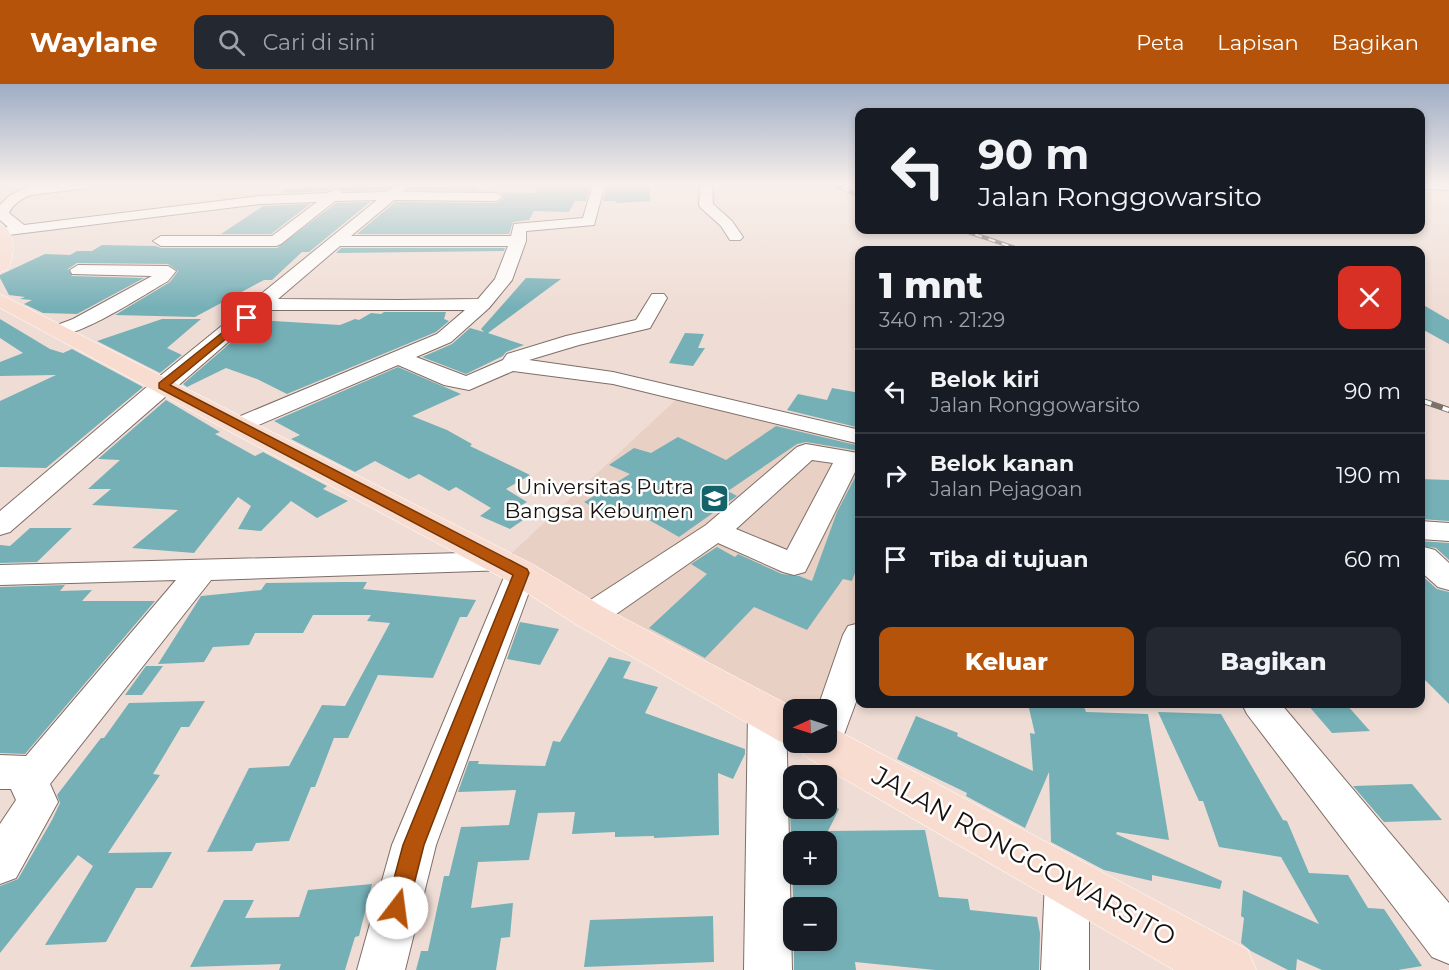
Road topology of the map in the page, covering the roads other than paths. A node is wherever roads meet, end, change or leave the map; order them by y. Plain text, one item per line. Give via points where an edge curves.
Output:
1 (15, 225) edge
2 (58, 225) edge
3 (115, 225) edge
4 (121, 225) edge
5 (225, 225) edge
6 (297, 225) edge
7 (356, 225) edge
8 (542, 225) edge
9 (728, 225) edge
10 (519, 227) junction
11 (21, 230) junction
12 (123, 232) dead end
13 (735, 237) dead end
14 (161, 241) dead end
15 (337, 241) junction
16 (203, 242) junction
17 (4, 245) edge
18 (78, 270) dead end
19 (658, 298) dead end
20 (0, 300) edge
21 (263, 304) junction
22 (483, 304) junction
23 (59, 331) junction
24 (400, 358) junction
25 (510, 364) junction
26 (163, 385) junction
27 (239, 425) junction
28 (855, 436) edge
29 (0, 526) edge
30 (716, 531) junction
31 (1449, 532) edge
32 (1425, 542) edge
33 (1425, 547) edge
34 (512, 568) junction
35 (202, 570) junction
36 (0, 575) edge
37 (1449, 580) edge
38 (590, 616) junction
39 (855, 645) edge
40 (827, 699) edge
41 (1263, 708) edge
42 (783, 721) edge
43 (837, 751) edge
44 (806, 753) edge
45 (18, 773) edge
46 (0, 863) edge
47 (1067, 880) junction
48 (1449, 940) edge
49 (381, 970) edge
50 (768, 970) edge
51 (1065, 970) edge
52 (1228, 970) edge

1 - 11 street
2 - 11 street
3 - 17 street
4 - 12 street via 128,226
5 - 16 street
6 - 16 street via 276,242
7 - 15 street
8 - 10 street
9 - 13 street
10 - 15 street
10 - 22 street via 503,280
11 - 17 street
14 - 16 street
15 - 21 street
18 - 23 street via 168,271 80,323
19 - 25 street via 642,324 573,340 514,358
20 - 23 main road, JALAN RONGGOWARSITO
21 - 22 street
21 - 26 street
22 - 24 street via 444,338
23 - 26 main road, JALAN RONGGOWARSITO
24 - 25 street via 469,383
24 - 27 street
25 - 28 street via 613,378
26 - 27 main road, JALAN RONGGOWARSITO
26 - 29 street
27 - 34 main road, JALAN RONGGOWARSITO
30 - 30 street via 794,565 849,458 806,452
30 - 38 street
31 - 32 street
33 - 37 street
34 - 35 street
34 - 38 main road, JALAN RONGGOWARSITO
34 - 49 street via 414,845
35 - 36 street
35 - 45 street
38 - 42 main road, JALAN RONGGOWARSITO
39 - 40 street
41 - 48 street
43 - 47 main road, JALAN RONGGOWARSITO
44 - 50 street
45 - 46 street via 30,783 37,802
47 - 51 street
47 - 52 main road, JALAN RONGGOWARSITO

